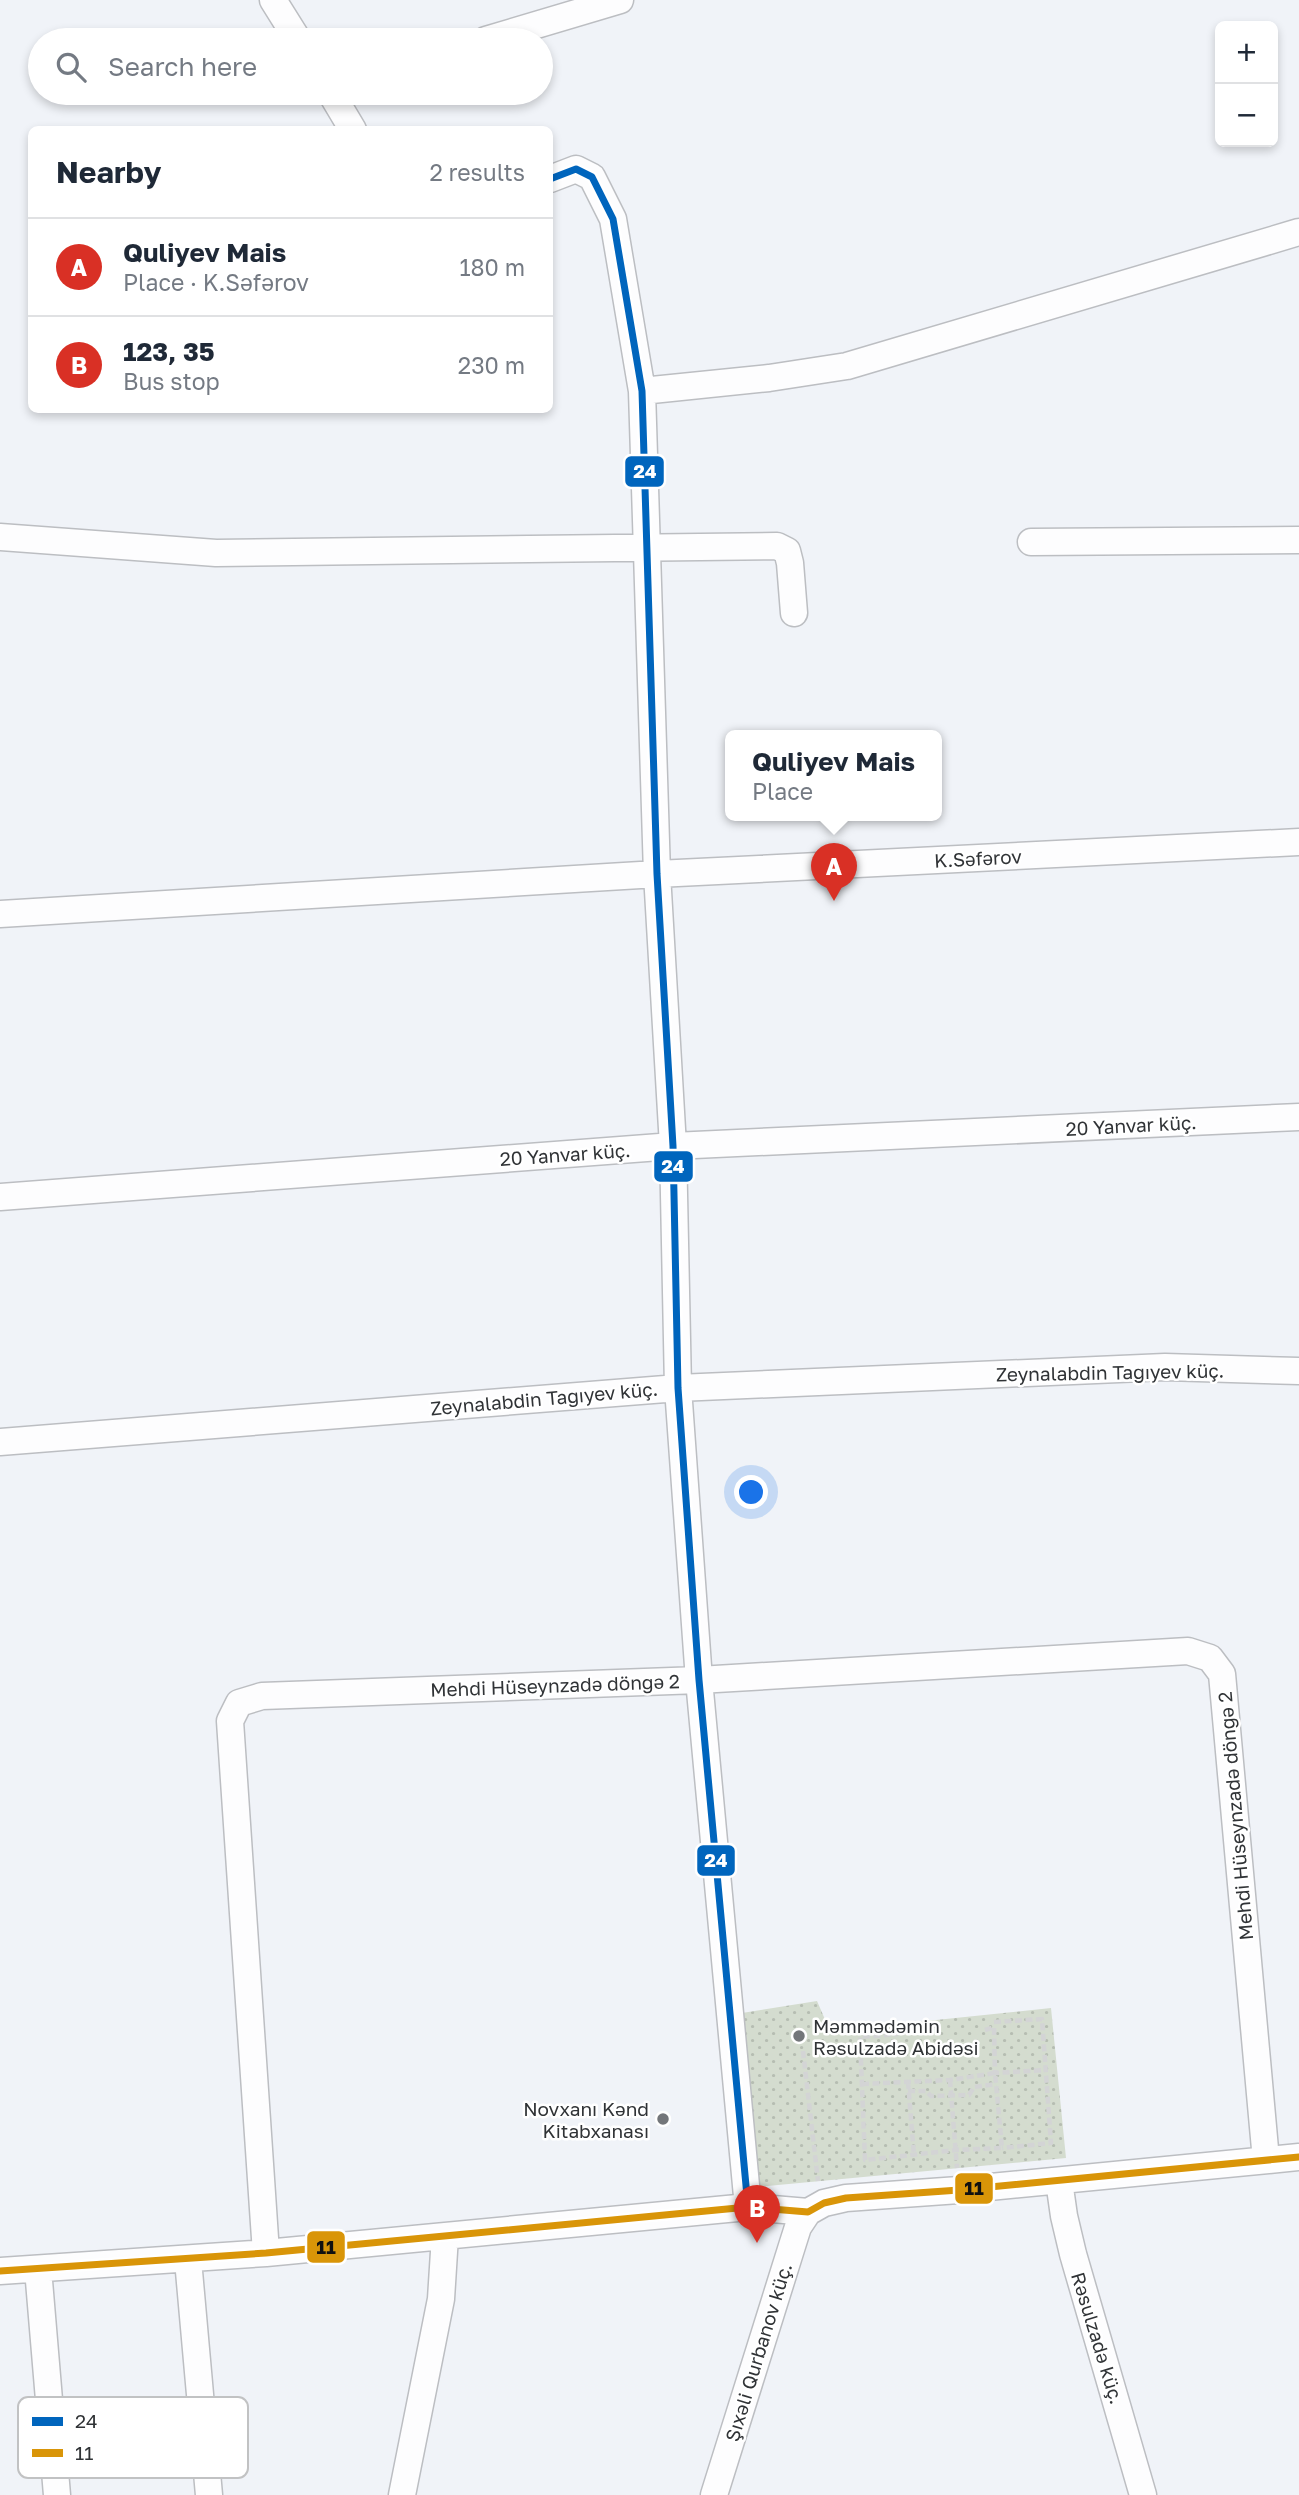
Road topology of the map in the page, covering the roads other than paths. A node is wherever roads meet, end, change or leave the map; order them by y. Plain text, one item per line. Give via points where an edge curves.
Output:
1 (273, 0) edge
2 (620, 0) edge
3 (290, 28) edge
4 (526, 28) edge
5 (338, 105) edge
6 (351, 126) edge
7 (553, 178) edge
8 (1299, 232) edge
9 (642, 391) junction
10 (0, 537) edge
11 (1299, 540) edge
12 (1031, 542) dead end
13 (645, 548) junction
14 (794, 613) dead end
15 (1299, 842) edge
16 (656, 874) junction
17 (0, 914) edge
18 (1299, 1117) edge
19 (673, 1146) junction
20 (0, 1197) edge
21 (1299, 1371) edge
22 (678, 1388) junction
23 (0, 1442) edge
24 (699, 1680) junction
25 (1299, 2157) edge
26 (1266, 2160) junction
27 (1059, 2180) junction
28 (748, 2207) junction
29 (808, 2212) junction
30 (445, 2236) junction
31 (265, 2253) junction
32 (188, 2260) junction
33 (38, 2269) junction
34 (0, 2271) edge
35 (49, 2397) edge
36 (200, 2397) edge
37 (402, 2495) edge
38 (714, 2495) edge
39 (1143, 2495) edge

1 - 3 street
2 - 4 street
5 - 6 street
7 - 9 street via 576,169 592,177 613,219
8 - 9 street via 847,366
9 - 13 street
10 - 13 street via 216,553
11 - 12 street
13 - 14 street via 777,546 787,551 790,562
13 - 16 street
15 - 16 street, K.Səfərov
16 - 17 street, K.Səfərov
16 - 19 street
18 - 19 street, 20 Yanvar küç.
19 - 20 street, 20 Yanvar küç.
19 - 22 street
21 - 22 street, Zeynalabdin Tağıyev küç. via 1166,1367
22 - 23 street, Zeynalabdin Tağıyev küç.
22 - 24 street
24 - 26 street, Mehdi Hüseynzadə döngə 2 via 1188,1651 1210,1658 1222,1674
24 - 28 street
24 - 31 street, Mehdi Hüseynzadə döngə 2 via 262,1696 239,1703 230,1721
25 - 26 street
26 - 27 street
27 - 29 street via 846,2198
27 - 39 street, Rəsulzadə küç. via 1073,2254
28 - 29 street
28 - 30 street
29 - 38 street, Şıxəli Qurbanov küç. via 798,2227
30 - 31 street
30 - 37 street via 441,2299
31 - 32 street
32 - 33 street
32 - 36 street
33 - 34 street
33 - 35 street

